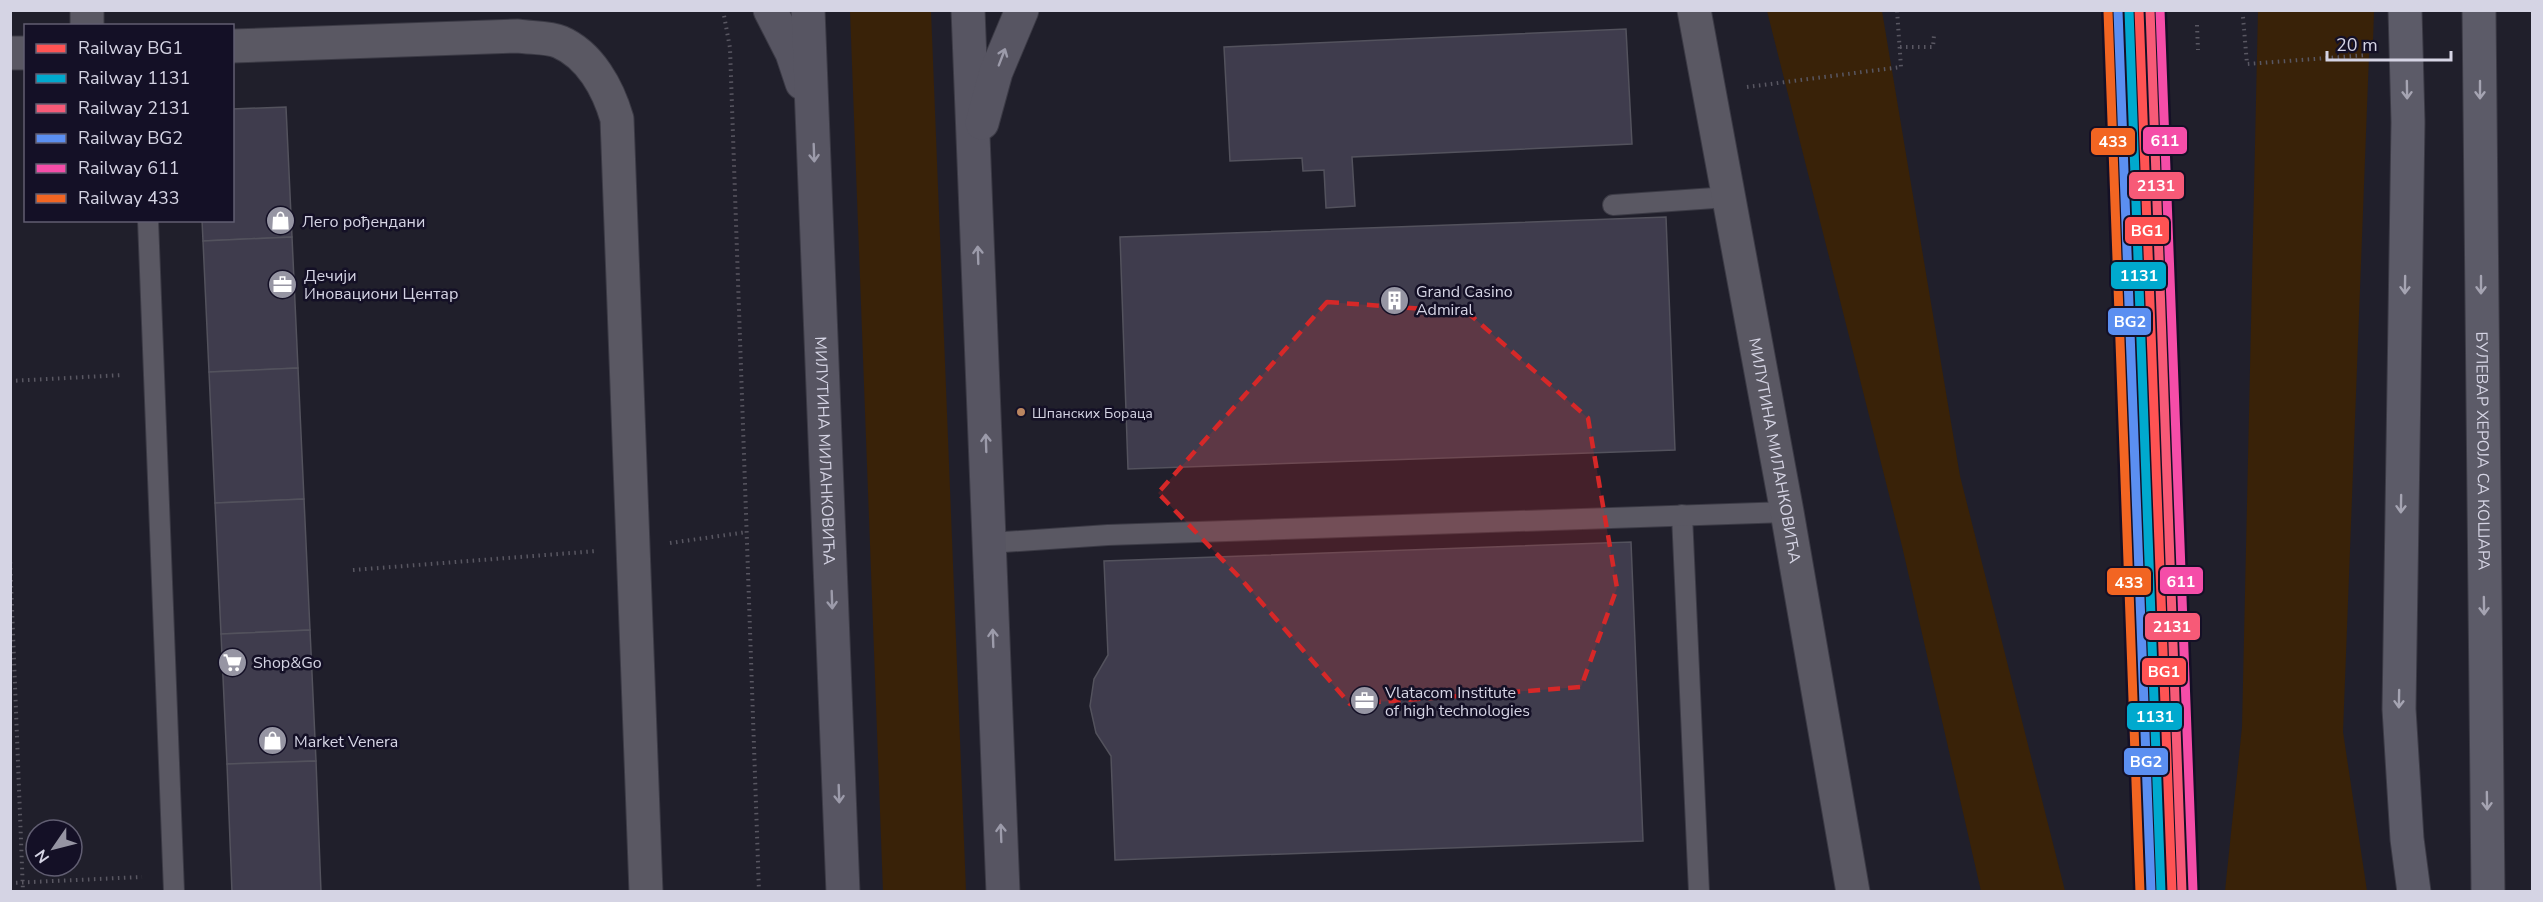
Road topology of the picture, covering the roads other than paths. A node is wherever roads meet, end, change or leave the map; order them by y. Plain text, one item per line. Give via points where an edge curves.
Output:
1 (770, 10) edge
2 (808, 10) edge
3 (968, 10) edge
4 (1022, 10) edge
5 (1694, 10) edge
6 (2405, 10) edge
7 (2479, 10) edge
8 (234, 46) edge
9 (812, 114) junction
10 (974, 154) junction
11 (1729, 197) junction
12 (1613, 205) dead end
13 (148, 222) edge
14 (1787, 512) junction
15 (1682, 515) junction
16 (989, 543) junction
17 (174, 883) edge
18 (646, 891) edge
19 (843, 891) edge
20 (1004, 891) edge
21 (1699, 891) edge
22 (1853, 891) edge
23 (2414, 891) edge
24 (2488, 891) edge

1 - 9 street via 792,53
2 - 9 street, МИЛУТИНА МИЛАНКОВИЋА
3 - 10 street
10 -> 4 street via 996,72
5 - 11 street, МИЛУТИНА МИЛАНКОВИЋА
6 -> 23 main road via 2408,122 2399,709
7 -> 24 main road, БУЛЕВАР ХЕРОЈА СА КОШАРА
8 - 18 street via 518,36 559,41 589,62 611,99 617,118
9 -> 19 street, МИЛУТИНА МИЛАНКОВИЋА
16 -> 10 street
11 - 12 lane
11 - 14 street, МИЛУТИНА МИЛАНКОВИЋА
13 - 17 lane
14 - 15 lane
14 - 22 street, МИЛУТИНА МИЛАНКОВИЋА
15 - 16 lane via 1108,535
15 - 21 lane
20 -> 16 street

